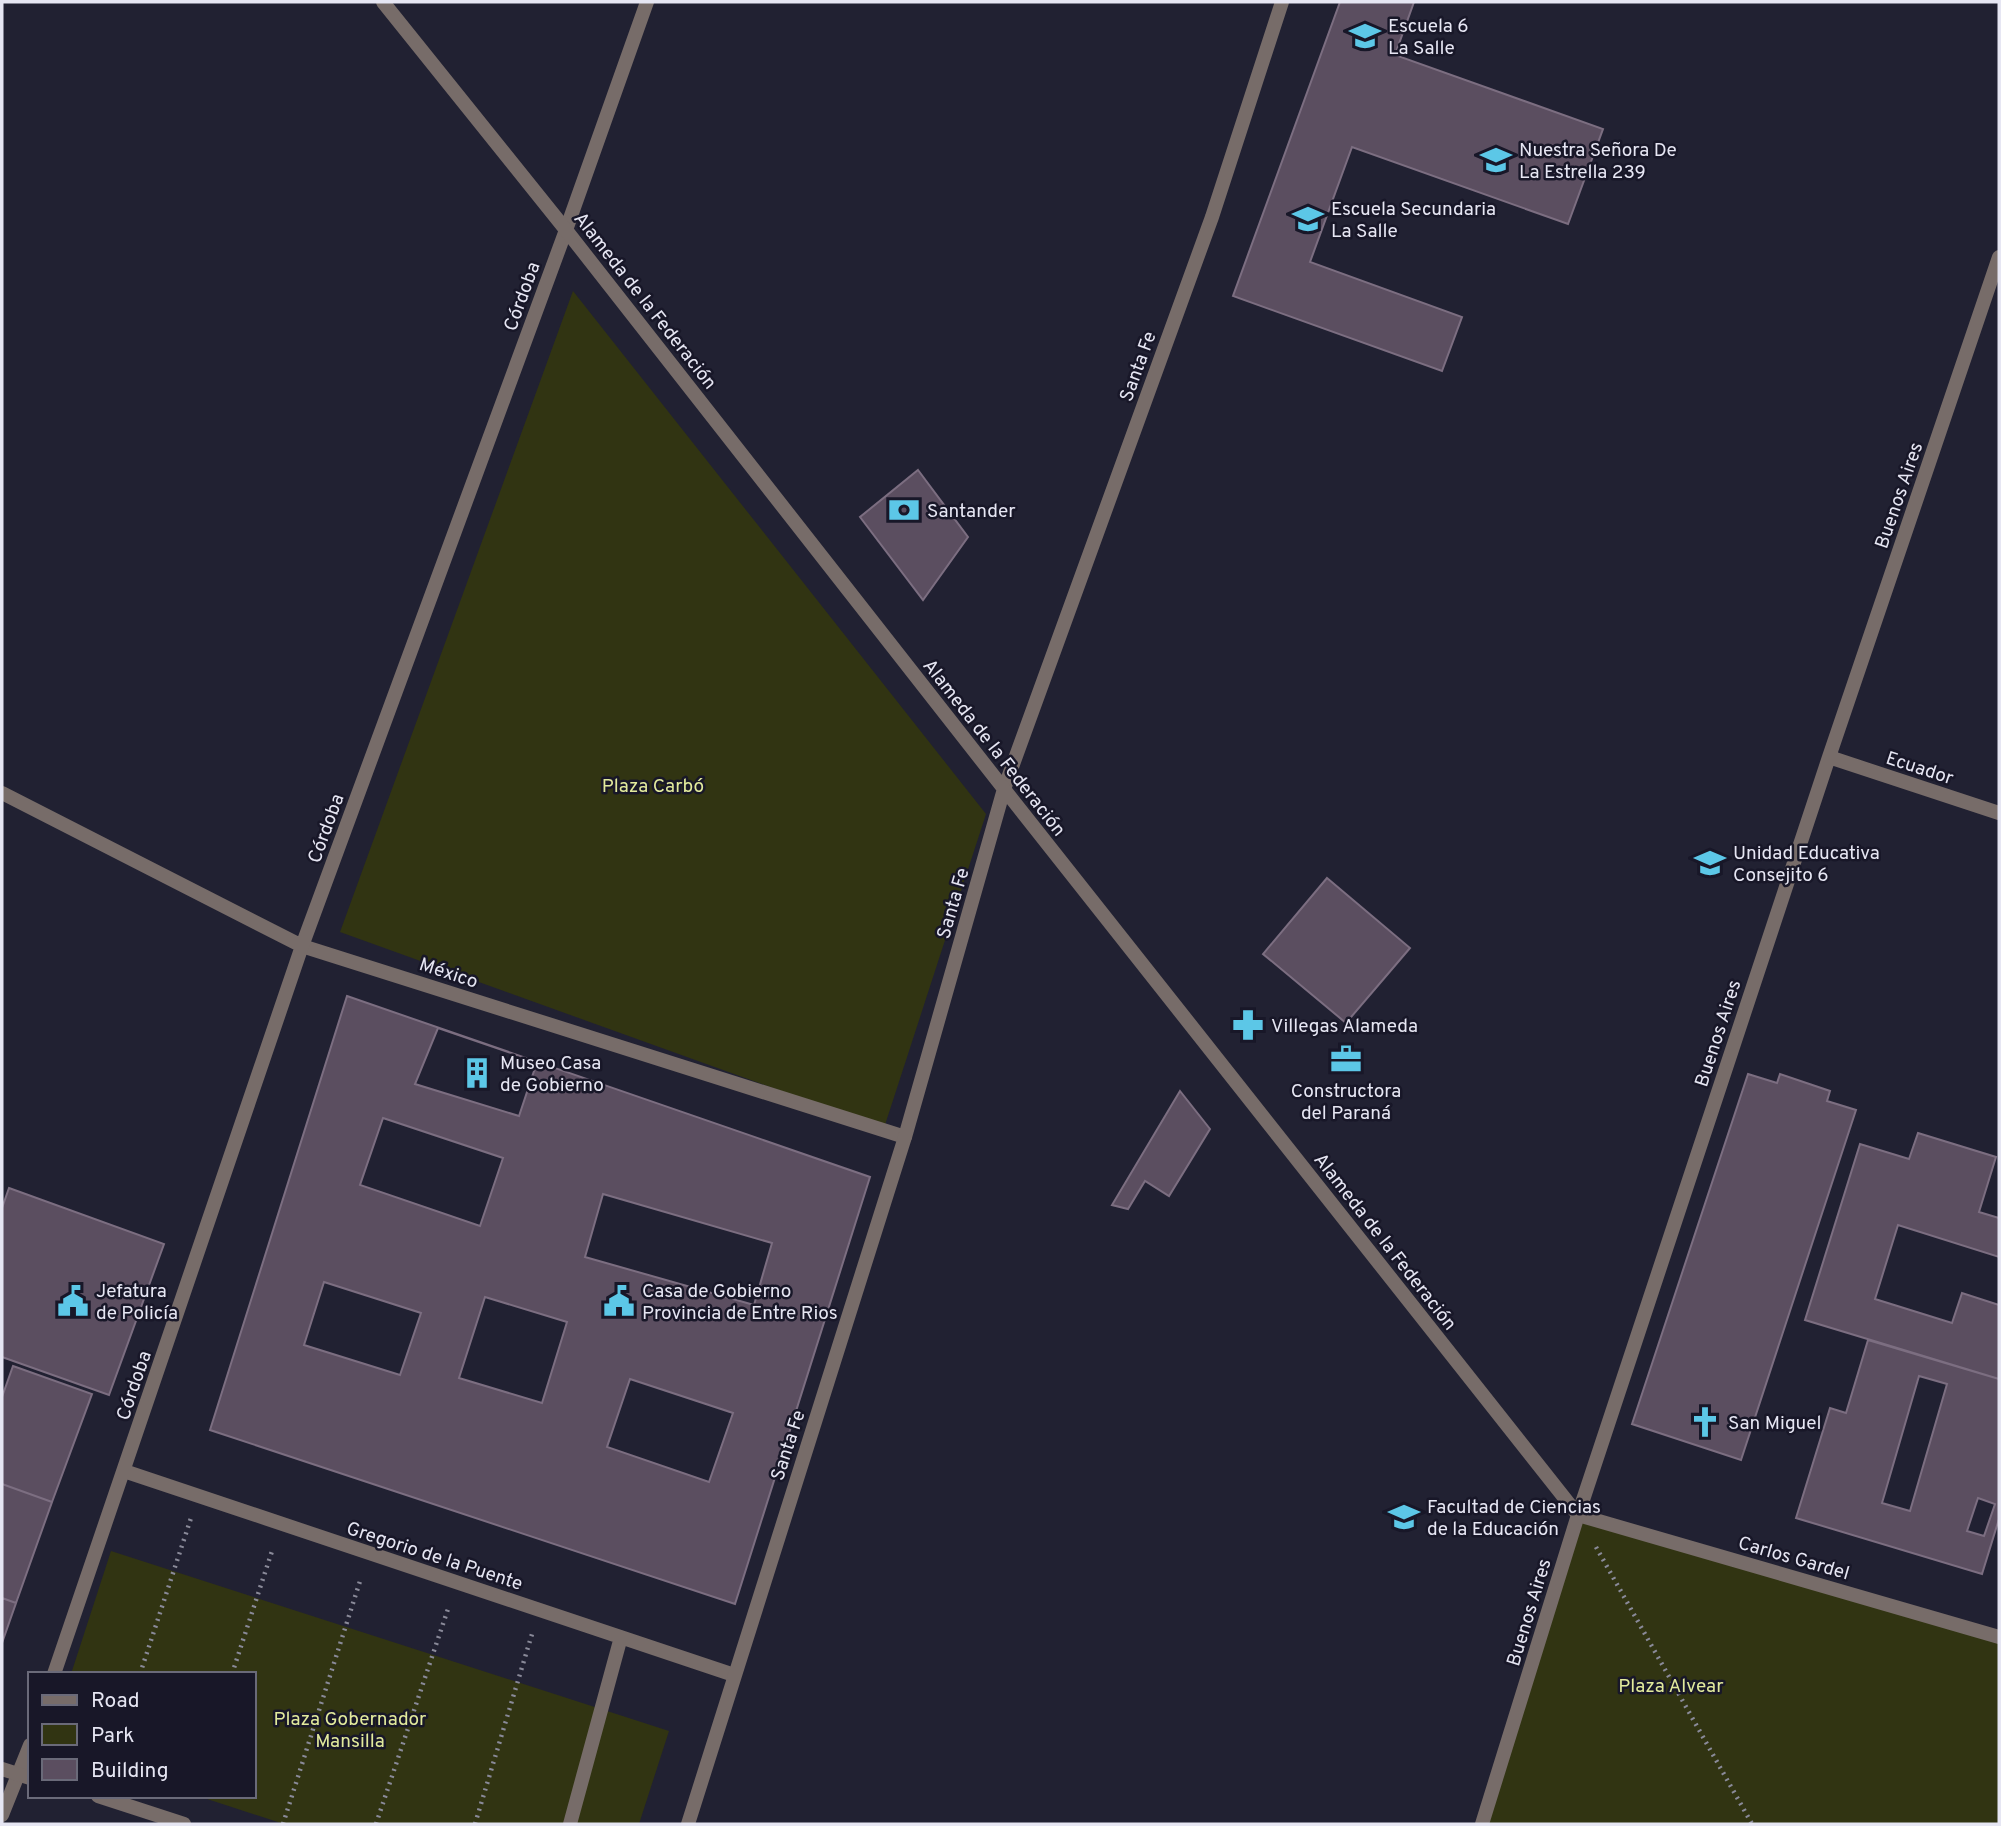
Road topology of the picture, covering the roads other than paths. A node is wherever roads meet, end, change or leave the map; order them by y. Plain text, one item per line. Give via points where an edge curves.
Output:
1 (383, 2) edge
2 (646, 2) edge
3 (1282, 2) edge
4 (566, 230) junction
5 (1999, 257) edge
6 (1829, 757) junction
7 (1004, 789) junction
8 (2, 793) edge
9 (1999, 813) edge
10 (302, 946) junction
11 (905, 1137) junction
12 (124, 1472) junction
13 (1578, 1515) junction
14 (621, 1637) junction
15 (1999, 1637) edge
16 (55, 1672) edge
17 (734, 1675) junction
18 (28, 1755) edge
19 (2, 1769) edge
20 (24, 1776) edge
21 (104, 1798) edge
22 (2, 1815) edge
23 (184, 1824) edge
24 (570, 1824) edge
25 (688, 1824) edge
26 (1482, 1824) edge

1 - 4 street, Alameda de la Federación
2 - 4 street, Córdoba
3 - 7 street, Santa Fe via 1212,217
4 - 7 street, Alameda de la Federación
4 - 10 street, Córdoba
5 - 6 street, Buenos Aires
6 - 9 street, Ecuador
6 - 13 street, Buenos Aires
7 - 11 street, Santa Fe
7 - 13 street, Alameda de la Federación
8 - 10 street, México
10 - 11 street, México
10 - 12 street, Córdoba
11 - 17 street, Santa Fe
12 - 14 street, Gregorio de la Puente
12 - 16 street, Córdoba
13 - 15 street, Carlos Gardel
13 - 26 street, Buenos Aires
14 - 17 street, Gregorio de la Puente
14 - 24 street
17 - 25 street, Santa Fe
18 - 20 street
19 - 20 street
20 - 22 street
21 - 23 street

